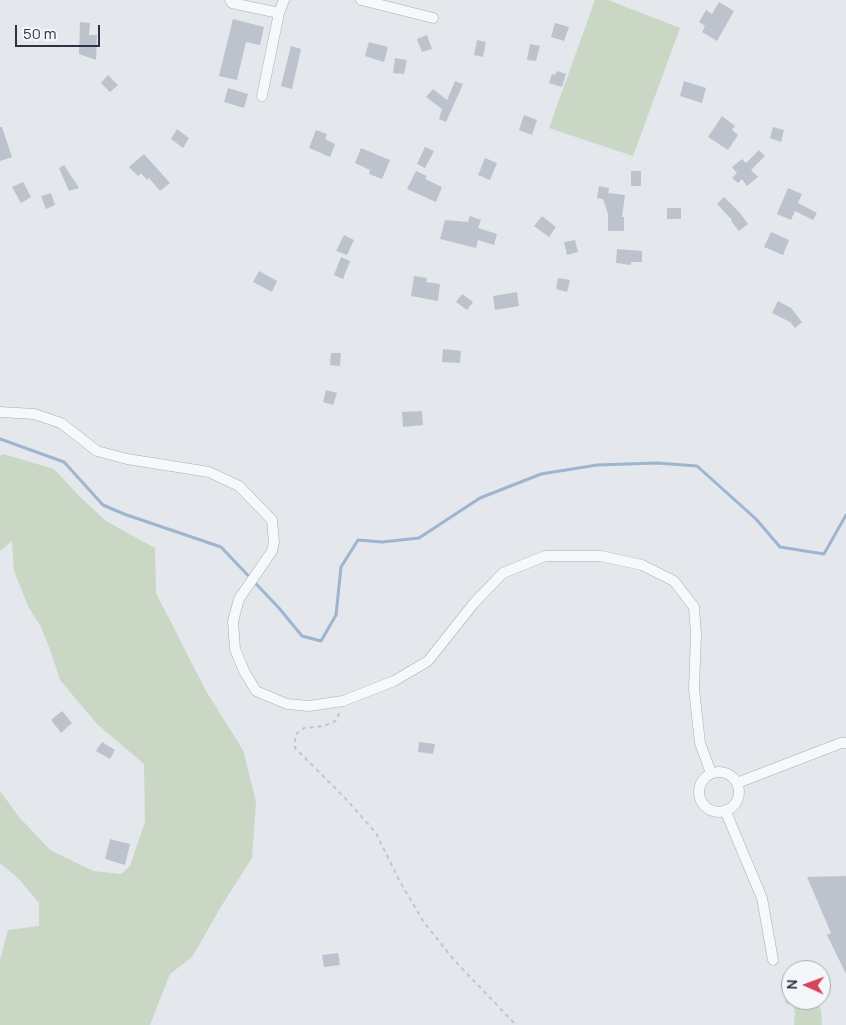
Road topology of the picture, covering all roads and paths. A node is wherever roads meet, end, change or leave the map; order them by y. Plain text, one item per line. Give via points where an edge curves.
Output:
1 (230, 0) edge
2 (284, 0) edge
3 (361, 0) edge
4 (279, 13) junction
5 (433, 18) dead end
6 (262, 96) dead end
7 (0, 412) edge
8 (343, 701) junction
9 (846, 743) edge
10 (711, 773) junction
11 (737, 783) junction
12 (725, 810) junction
13 (773, 960) dead end
14 (516, 1025) edge

1 - 4 street
2 - 4 street
3 - 5 street
4 - 6 street
7 - 8 street via 34,414 61,423 97,450 127,460 209,472 239,486 272,520 274,542 272,551 239,599 233,621 235,649 244,671 256,691 287,704 309,706
8 - 10 street via 394,681 428,661 474,603 503,573 545,556 600,556 642,565 674,581 694,607 694,689 700,743
8 - 14 path via 337,720 324,726 304,728 294,735 295,748 376,833 423,921 454,960
9 - 11 street via 841,742
10 - 11 street via 724,772
10 - 12 street via 699,788 701,801 710,810
11 - 12 street via 737,799
12 - 13 street via 762,898

